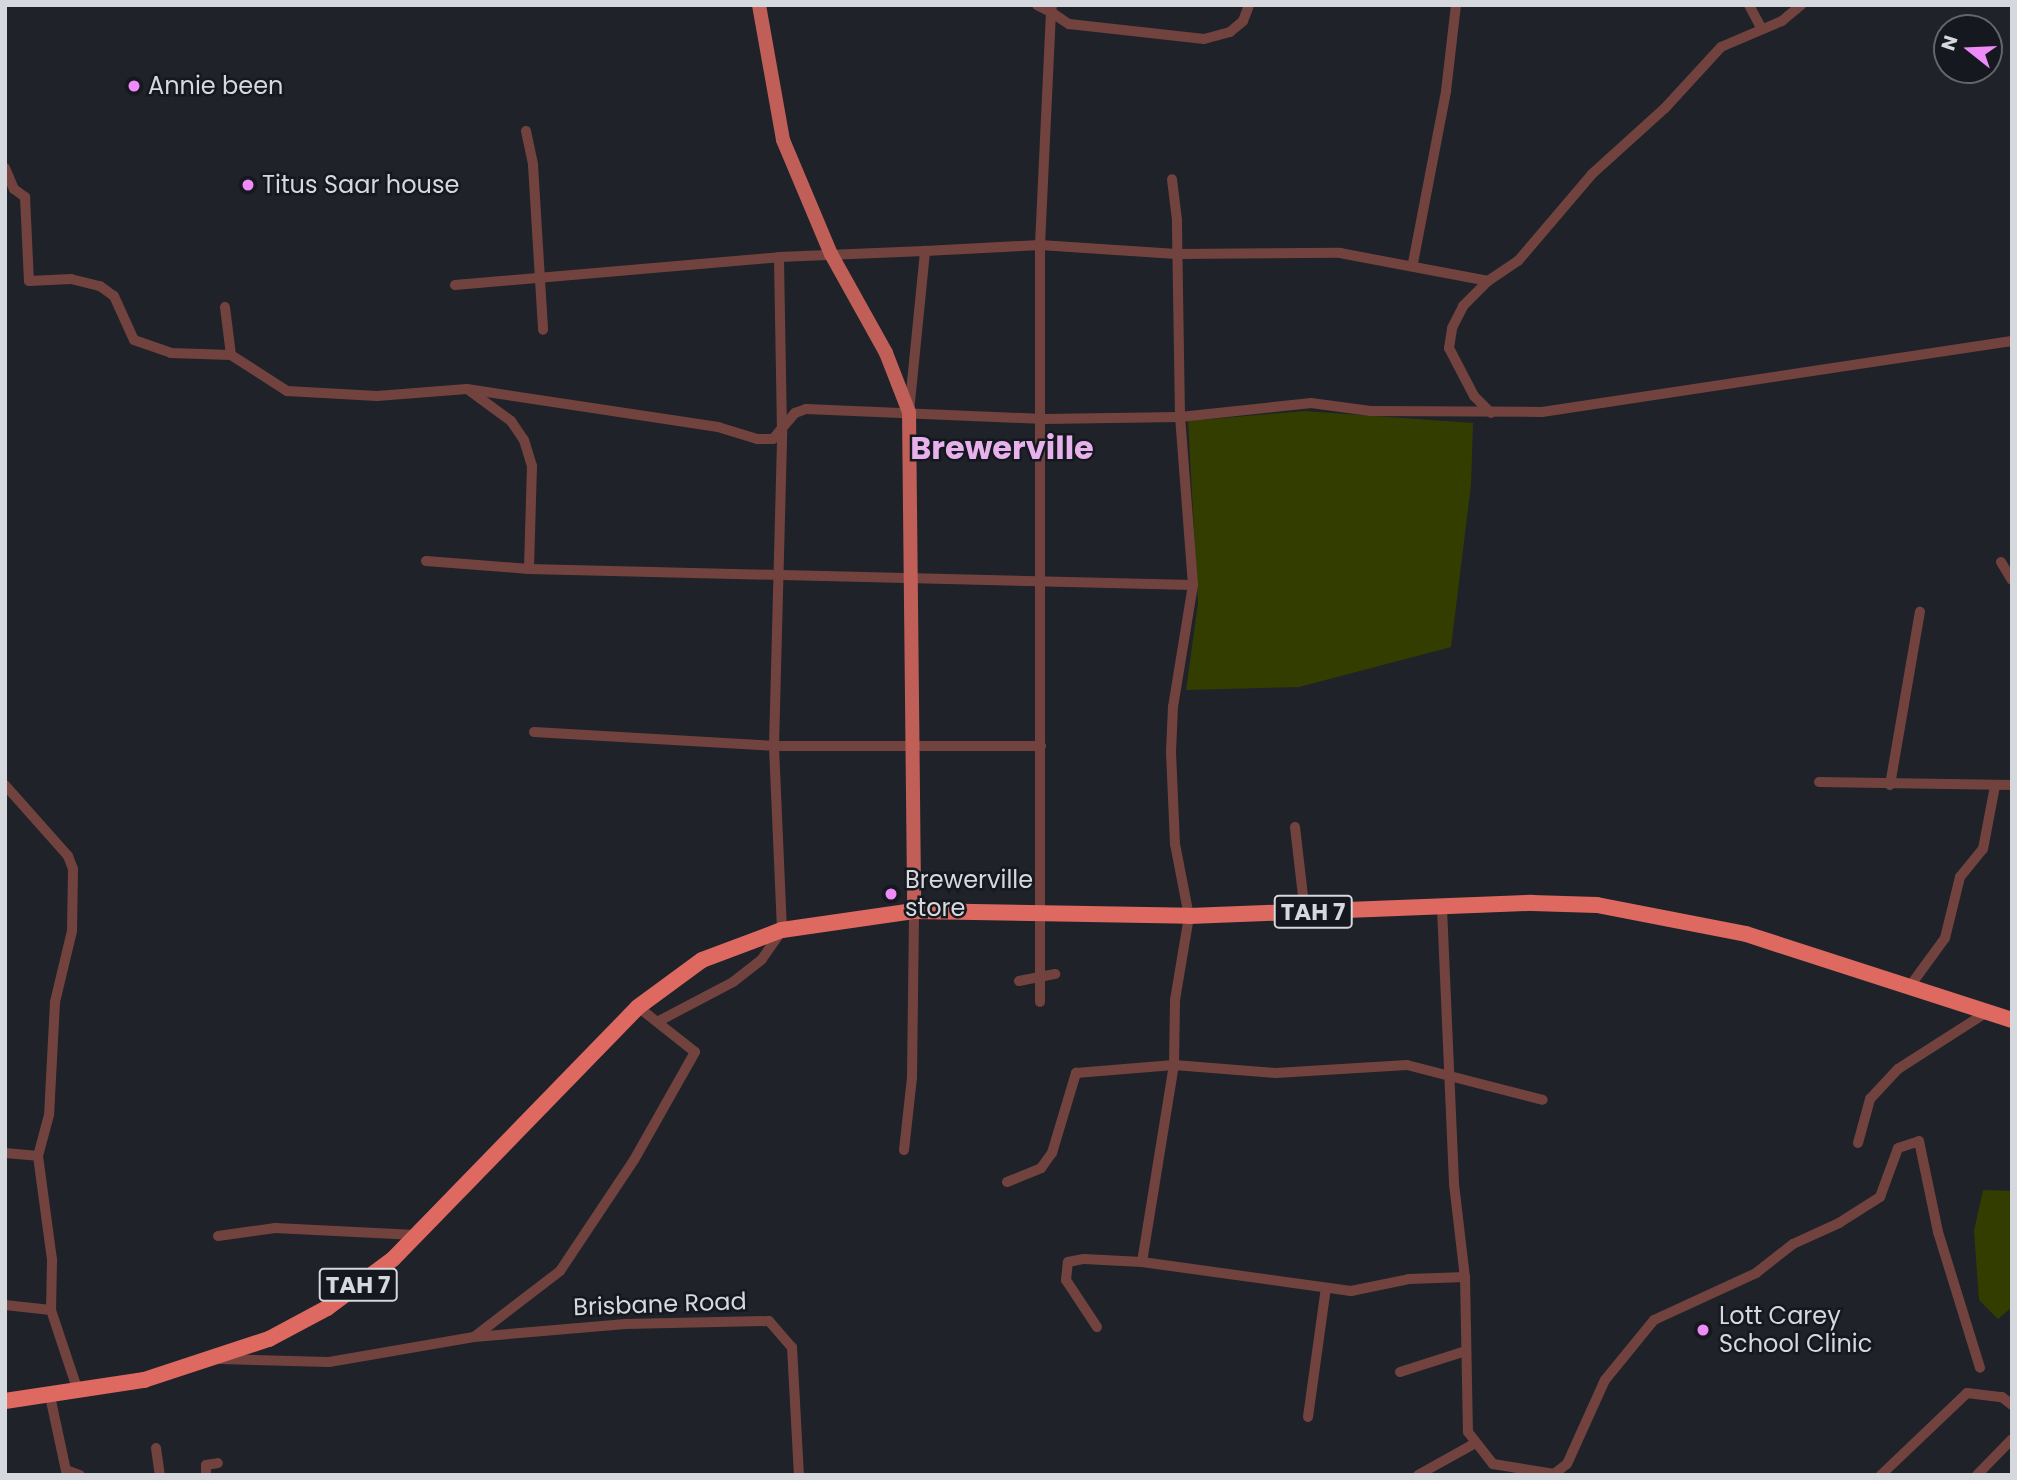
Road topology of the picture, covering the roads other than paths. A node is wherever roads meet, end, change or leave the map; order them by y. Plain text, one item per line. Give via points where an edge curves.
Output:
1 (758, 5) edge
2 (1037, 5) edge
3 (1250, 5) edge
4 (1456, 5) edge
5 (1749, 5) edge
6 (1801, 5) edge
7 (1052, 8) edge
8 (1762, 29) junction
9 (526, 131) dead end
10 (5, 168) edge
11 (1172, 179) dead end
12 (1040, 246) junction
13 (925, 251) junction
14 (831, 254) junction
15 (1177, 254) junction
16 (779, 257) junction
17 (1413, 263) junction
18 (541, 278) junction
19 (1488, 281) junction
20 (455, 285) dead end
21 (225, 307) dead end
22 (543, 330) dead end
23 (2012, 341) edge
24 (231, 355) junction
25 (467, 389) junction
26 (909, 412) junction
27 (1491, 412) junction
28 (1180, 416) junction
29 (1044, 419) junction
30 (782, 431) junction
31 (426, 561) dead end
32 (2001, 562) dead end
33 (529, 569) junction
34 (778, 572) junction
35 (910, 577) junction
36 (1039, 580) junction
37 (2012, 580) edge
38 (1193, 585) junction
39 (1920, 612) dead end
40 (534, 732) dead end
41 (774, 746) junction
42 (1041, 746) junction
43 (912, 747) junction
44 (1819, 782) dead end
45 (5, 785) edge
46 (1890, 785) junction
47 (2012, 785) edge
48 (1995, 786) junction
49 (1295, 827) dead end
50 (1442, 908) junction
51 (914, 911) junction
52 (1305, 913) junction
53 (1043, 915) junction
54 (1189, 916) junction
55 (782, 930) junction
56 (1055, 974) dead end
57 (1040, 979) junction
58 (1019, 981) dead end
59 (1910, 986) junction
60 (1040, 1002) dead end
61 (638, 1007) junction
62 (1987, 1012) junction
63 (2012, 1020) edge
64 (659, 1021) junction
65 (1174, 1065) junction
66 (1447, 1074) junction
67 (1543, 1100) dead end
68 (1858, 1143) dead end
69 (904, 1150) dead end
70 (5, 1153) edge
71 (38, 1156) junction
72 (1007, 1182) dead end
73 (416, 1235) junction
74 (218, 1236) dead end
75 (1142, 1262) junction
76 (1465, 1277) junction
77 (1325, 1287) junction
78 (5, 1305) edge
79 (51, 1310) junction
80 (1097, 1326) dead end
81 (474, 1337) junction
82 (1466, 1351) junction
83 (217, 1359) junction
84 (1980, 1368) dead end
85 (1400, 1371) dead end
86 (78, 1391) junction
87 (50, 1396) junction
88 (5, 1401) edge
89 (2012, 1405) edge
90 (1308, 1417) dead end
91 (2012, 1439) edge
92 (1474, 1444) junction
93 (156, 1448) dead end
94 (218, 1463) dead end
95 (66, 1472) edge
96 (1424, 1474) edge
97 (80, 1475) edge
98 (160, 1475) edge
99 (206, 1475) edge
100 (799, 1475) edge
101 (1881, 1475) edge
102 (1977, 1475) edge

1 - 14 main road via 783,140
2 - 7 street
3 - 7 street via 1230,32 1203,39 1069,24
4 - 17 street via 1446,92
5 - 8 street
6 - 8 street
7 - 12 street
8 - 19 street via 1721,47 1665,108 1592,174 1518,261
9 - 18 street via 533,165
10 - 24 street via 13,188 25,197 29,281 71,279 100,286 114,296 134,340 171,353
11 - 15 street
12 - 13 street
12 - 15 street
12 - 29 street
13 - 14 street
13 - 26 street
14 - 16 street
14 - 26 main road via 886,353
15 - 17 street via 1340,253
15 - 28 street
16 - 18 street
16 - 30 street
17 - 19 street
18 - 20 street
18 - 22 street
19 - 27 street via 1463,306 1449,348 1474,397
21 - 24 street
23 - 27 street via 1542,412
24 - 25 street via 287,391 377,396
25 - 30 street via 718,427 757,439 773,439
25 - 33 street via 511,421 524,440 532,466
26 - 29 street
26 - 30 street via 806,409 794,413
26 - 35 main road
27 - 28 street via 1370,411 1311,403
28 - 29 street
28 - 38 street
29 - 36 street
30 - 34 street
31 - 33 street
32 - 37 street
33 - 34 street
34 - 35 street
34 - 41 street
35 - 36 street
35 - 43 main road
36 - 38 street
36 - 42 street
38 - 54 street via 1173,707 1171,752 1175,844
39 - 46 street
40 - 41 street
41 - 43 street
41 - 55 street
42 - 43 street
42 - 53 street
43 - 51 main road
44 - 46 street
45 - 71 street via 68,856 73,869 72,932 55,1002 50,1115
46 - 48 street
47 - 48 street
48 - 59 street via 1983,849 1960,877 1945,937
49 - 52 street
50 - 52 highway, TAH 7
50 - 59 highway, TAH 7 via 1532,903 1651,912 1746,934
50 - 66 street
51 - 53 highway, TAH 7
51 - 55 highway, TAH 7
51 - 69 street via 912,1078
52 - 54 highway, TAH 7
53 - 54 highway, TAH 7
53 - 57 street
54 - 65 street via 1175,1000
55 - 61 highway, TAH 7 via 702,960
55 - 64 street via 762,959 733,982
56 - 57 street
57 - 58 street
57 - 60 street
59 - 62 highway, TAH 7
61 - 64 street
61 - 73 highway, TAH 7
62 - 63 highway, TAH 7
62 - 68 street via 1898,1069 1870,1099
64 - 81 street via 695,1052 634,1160 560,1271
65 - 66 street via 1276,1073 1407,1065
65 - 72 street via 1076,1073 1052,1153 1041,1168
65 - 75 street
66 - 67 street
66 - 76 street
70 - 71 street
71 - 79 street via 52,1260
73 - 74 street via 275,1228
73 - 83 highway, TAH 7 via 393,1259 327,1308 269,1339
75 - 77 street
75 - 80 street via 1069,1262 1066,1280
76 - 77 street via 1409,1279 1351,1291
76 - 82 street
77 - 90 street
78 - 79 street
79 - 86 street
81 - 83 street via 329,1362
81 - 100 street, Brisbane Road via 625,1324 769,1321 793,1347
82 - 85 street
82 - 92 street via 1468,1432
83 - 86 highway, TAH 7 via 144,1380
84 - 92 street via 1938,1232 1919,1141 1898,1148 1880,1197 1793,1244 1756,1273 1654,1320 1605,1380 1567,1464 1554,1474 1493,1464
86 - 87 highway, TAH 7
87 - 88 highway, TAH 7
87 - 95 street
89 - 101 street via 2002,1397 1967,1393
91 - 102 street
92 - 96 street
93 - 98 street
94 - 99 street via 206,1465
95 - 97 street

